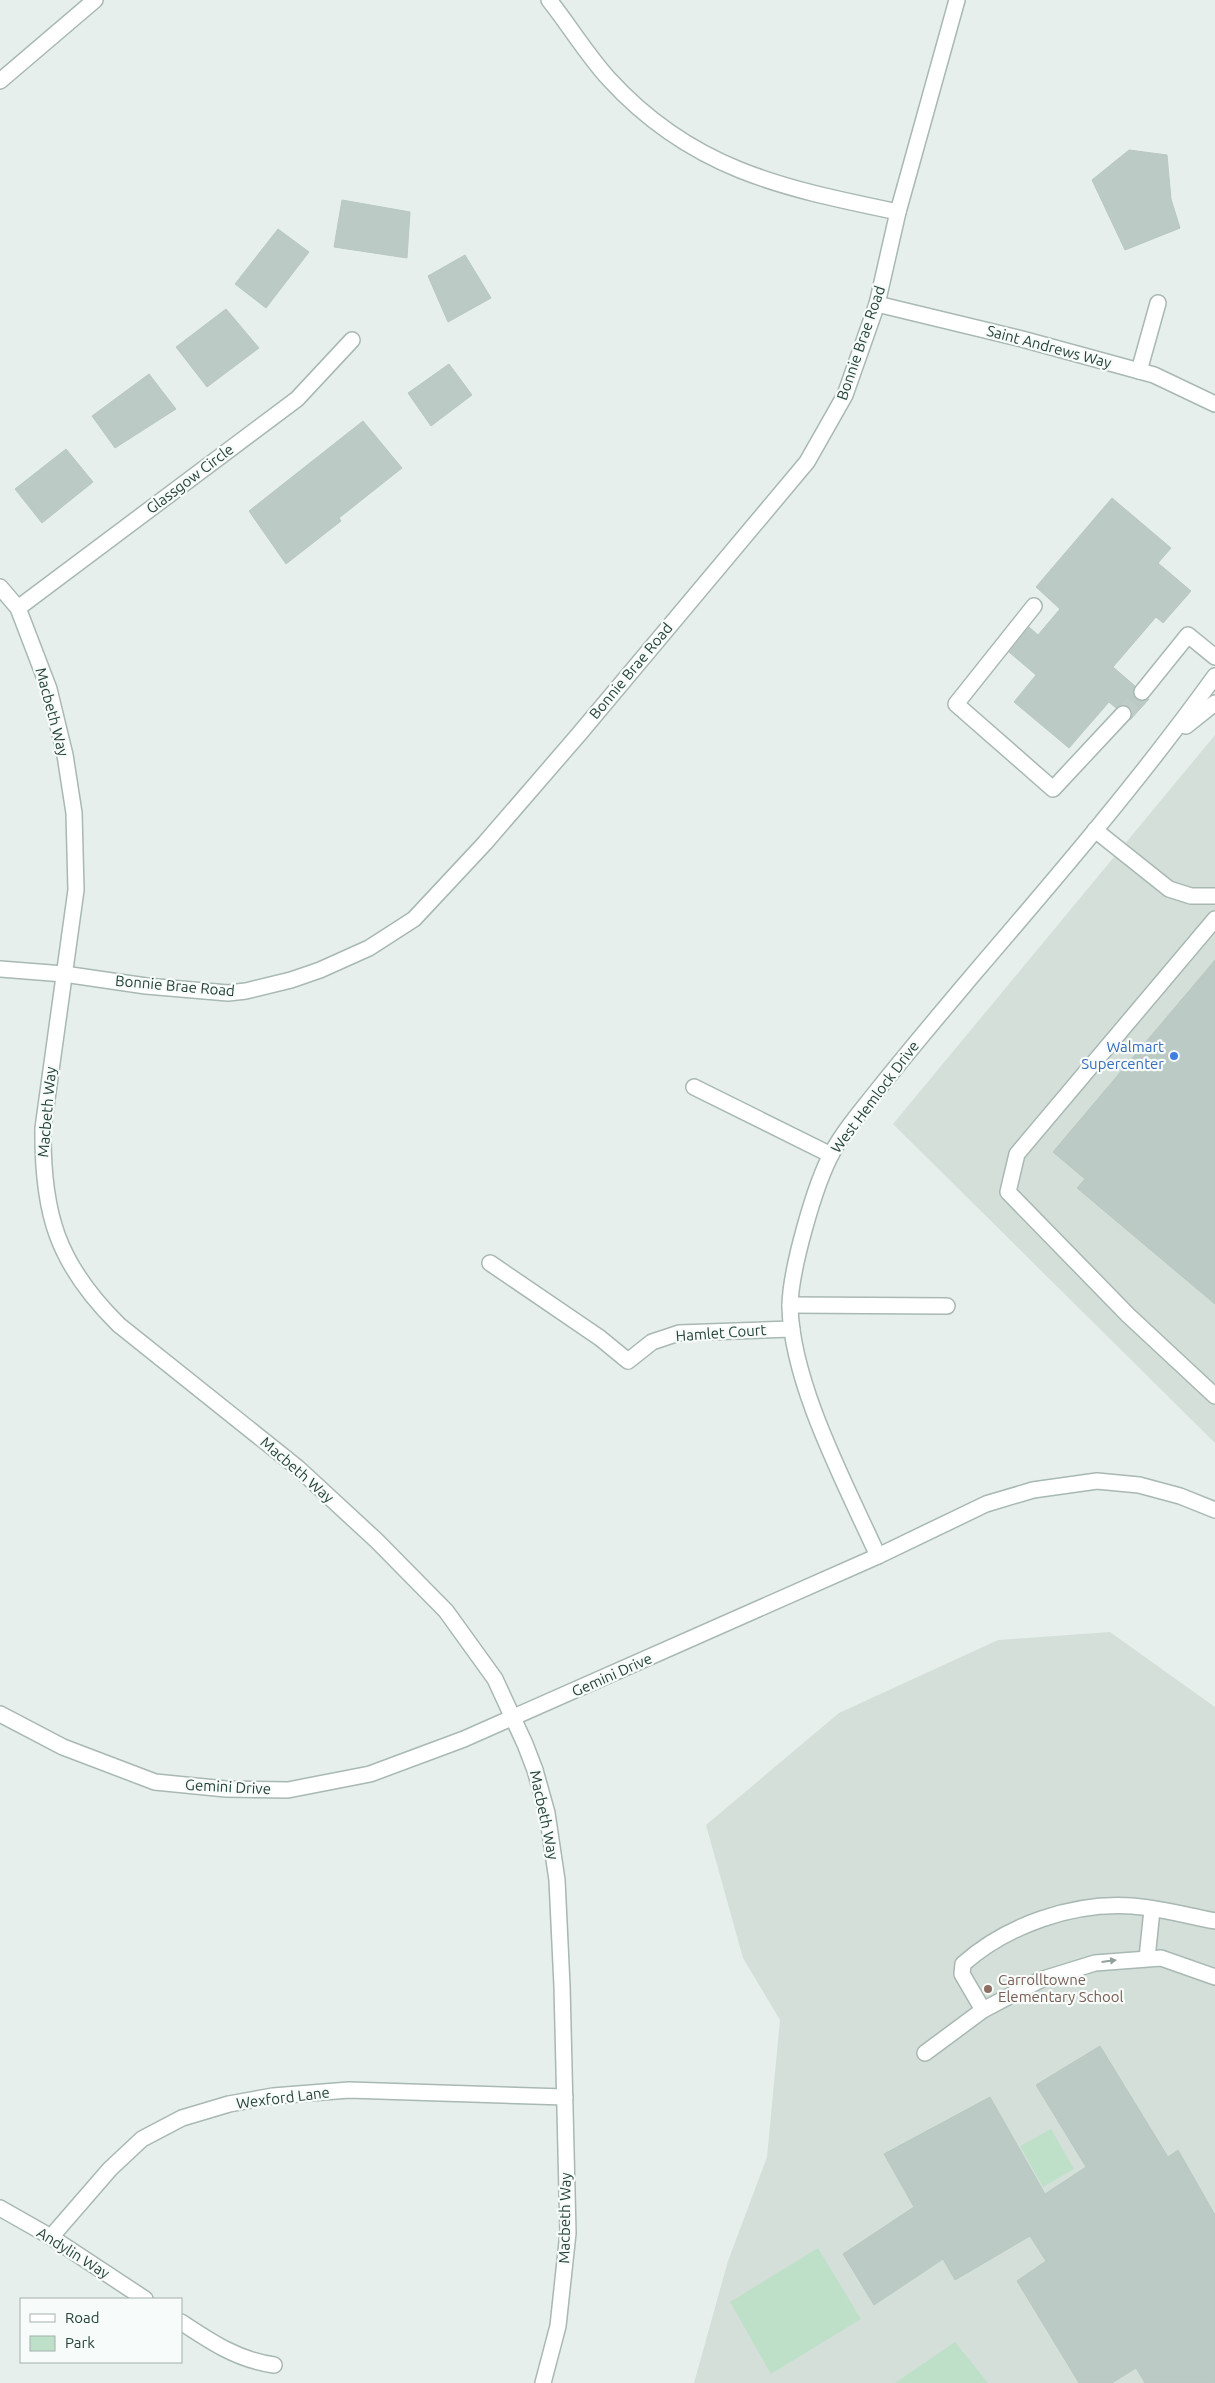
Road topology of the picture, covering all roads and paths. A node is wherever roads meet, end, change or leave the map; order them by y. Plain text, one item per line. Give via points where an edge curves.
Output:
1 (95, 0) edge
2 (549, 0) edge
3 (957, 0) edge
4 (0, 81) edge
5 (898, 212) junction
6 (1158, 303) dead end
7 (878, 304) junction
8 (352, 340) dead end
9 (1139, 371) junction
10 (1215, 404) edge
11 (0, 587) edge
12 (1034, 606) dead end
13 (18, 608) junction
14 (1215, 657) edge
15 (1215, 676) edge
16 (1142, 692) tunnel mouth
17 (1215, 703) edge
18 (1123, 714) tunnel mouth
19 (1171, 738) junction
20 (1095, 830) junction
21 (1215, 896) edge
22 (1215, 919) edge
23 (0, 969) edge
24 (64, 974) junction
25 (694, 1087) dead end
26 (831, 1155) junction
27 (490, 1263) dead end
28 (790, 1305) junction
29 (947, 1306) dead end
30 (792, 1329) junction
31 (1215, 1396) edge
32 (1215, 1510) edge
33 (878, 1556) junction
34 (0, 1714) edge
35 (514, 1718) junction
36 (1152, 1910) junction
37 (1215, 1921) edge
38 (1146, 1958) junction
39 (1215, 1977) edge
40 (983, 2010) junction
41 (925, 2053) dead end
42 (565, 2097) junction
43 (0, 2208) edge
44 (51, 2237) junction
45 (143, 2298) edge
46 (182, 2323) edge
47 (274, 2365) dead end
48 (543, 2383) edge

1 - 4 street
2 - 5 street via 608,78 678,140 724,165 804,192
3 - 5 street, Bonnie Brae Road
5 - 7 street, Bonnie Brae Road
6 - 9 street
7 - 9 street, Saint Andrews Way via 1022,338
7 - 24 street, Bonnie Brae Road via 845,395 808,462 574,740 414,920 369,948 320,970 246,991 146,986
8 - 13 street, Glassgow Circle via 296,399
9 - 10 street, Saint Andrews Way
11 - 13 street, Macbeth Way
12 - 18 street via 956,704 1053,789
13 - 24 street, Macbeth Way via 49,689 74,813 76,890
14 - 16 street via 1188,636
15 - 19 street, West Hemlock Drive
17 - 19 street, West Hemlock Drive
19 - 20 street, West Hemlock Drive
20 - 21 street via 1169,889 1190,896
20 - 26 street, West Hemlock Drive via 902,1058
22 - 31 street via 1017,1154 1008,1192 1128,1315
23 - 24 street, Bonnie Brae Road
24 - 35 street, Macbeth Way via 43,1128 42,1166 50,1218 65,1256 94,1300 119,1325 298,1468 446,1611 495,1679
25 - 26 street
26 - 28 street, West Hemlock Drive via 803,1237
27 - 30 street, Hamlet Court via 600,1338 628,1361 652,1342 679,1333
28 - 29 street
28 - 30 street, West Hemlock Drive
30 - 33 street, West Hemlock Drive via 805,1384 823,1434
32 - 33 street, Gemini Drive via 1139,1485 1097,1481 1033,1490 986,1504
33 - 35 street, Gemini Drive
34 - 35 street, Gemini Drive via 63,1747 155,1782 226,1789 288,1790 370,1774
35 - 42 street, Macbeth Way via 535,1770 557,1880
36 - 37 street
36 - 38 street
36 - 40 street via 1132,1906 1087,1909 1046,1917 984,1947 963,1964 962,1974
38 - 39 street via 1161,1958
40 -> 38 street via 1040,1980 1095,1963
40 - 41 street
42 - 44 street, Wexford Lane via 349,2090 274,2096 229,2104 182,2118 142,2139
42 - 48 street, Macbeth Way via 568,2233 558,2326
43 - 44 street, Andylin Way
44 - 45 street, Andylin Way
46 - 47 street via 233,2355

